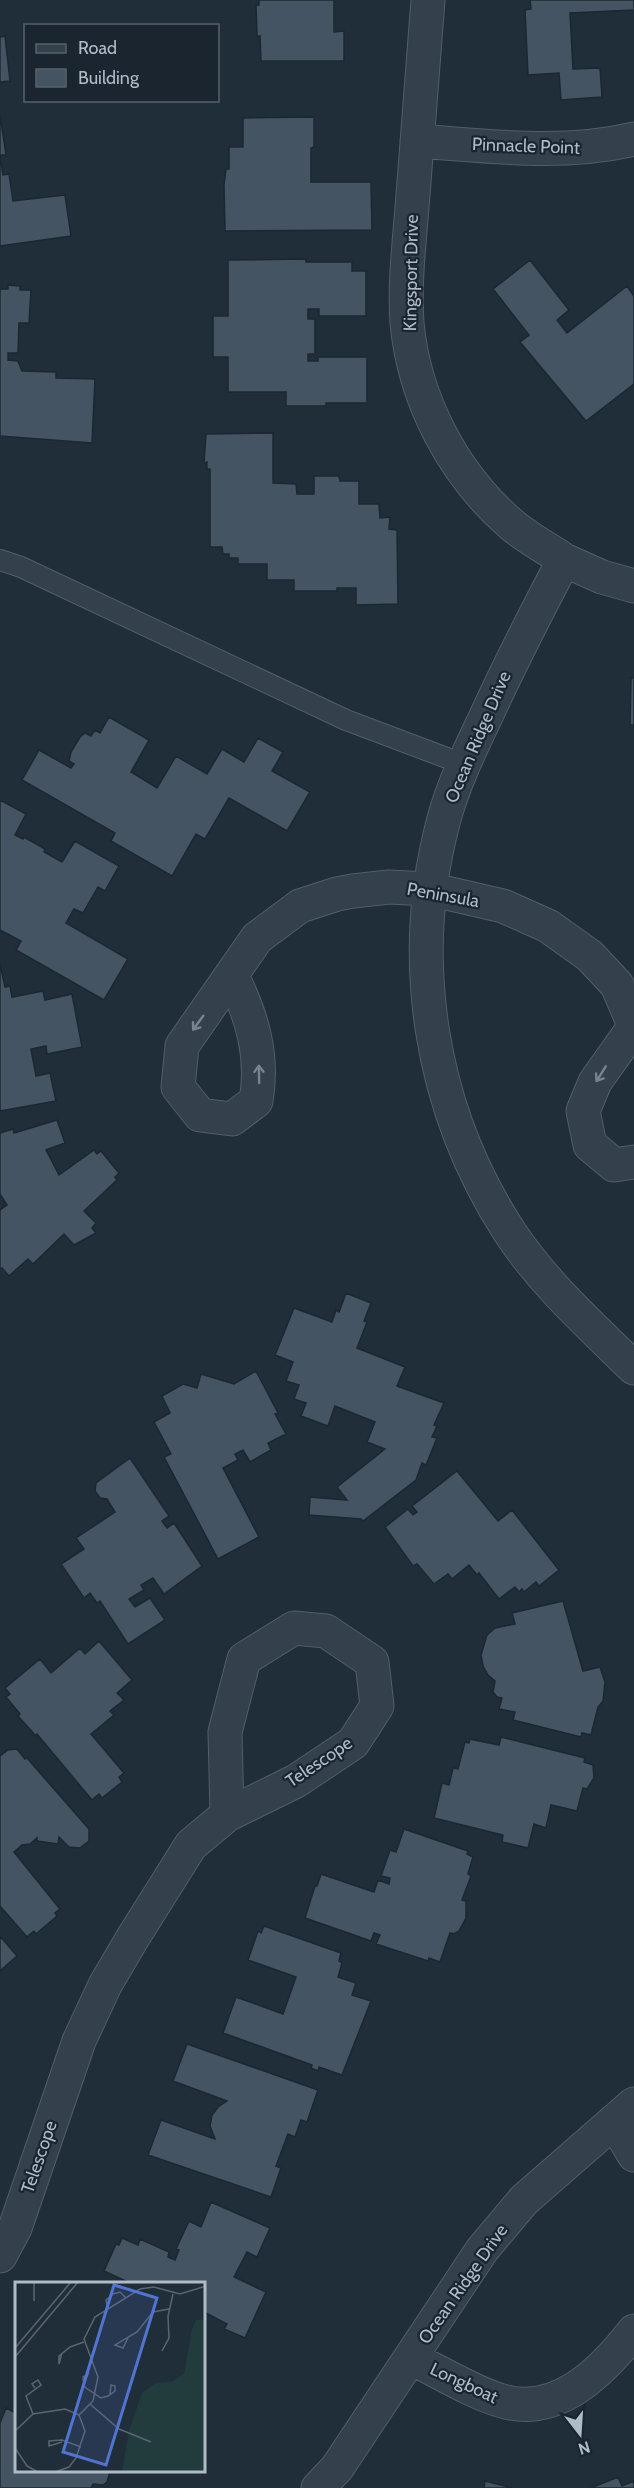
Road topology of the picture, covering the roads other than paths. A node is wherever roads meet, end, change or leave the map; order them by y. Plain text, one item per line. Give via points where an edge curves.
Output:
1 (428, 0) edge
2 (634, 139) edge
3 (417, 141) junction
4 (0, 560) edge
5 (564, 560) junction
6 (634, 586) edge
7 (463, 764) junction
8 (429, 889) junction
9 (232, 976) dead end
10 (634, 1025) edge
11 (634, 1162) edge
12 (634, 1368) edge
13 (227, 1815) junction
14 (624, 2112) edge
15 (634, 2155) edge
16 (0, 2256) edge
17 (634, 2331) edge
18 (411, 2358) junction
19 (318, 2488) edge

1 - 3 street, Kingsport Drive
2 - 3 street, Pinnacle Point via 587,149 529,150
3 - 5 street, Kingsport Drive via 407,322 415,369 430,413 479,492 512,525
4 - 7 lane via 346,720
5 - 6 street
5 - 7 street, Ocean Ridge Drive via 515,652
7 - 8 street, Ocean Ridge Drive via 445,817
8 - 9 street, Peninsula via 389,887 353,891 300,906 257,938
8 - 10 street, Peninsula via 502,906 548,926 590,956 617,985
8 - 12 street, Ocean Ridge Drive via 425,962 429,1014 452,1115 471,1163 509,1231 540,1273
10 -> 11 street, Peninsula via 596,1082 583,1111 590,1145 614,1165
13 - 13 street, Telescope via 296,1780 353,1743 377,1706 372,1662 326,1631 294,1628 244,1659 225,1732
13 - 16 street, Telescope via 191,1845 105,1985 79,2041 15,2228
14 - 15 street
14 - 18 street, Ocean Ridge Drive via 524,2200 482,2250
17 - 18 street, Longboat via 614,2356 575,2390 552,2401 527,2405 499,2400
18 - 19 street, Ocean Ridge Drive via 337,2468

